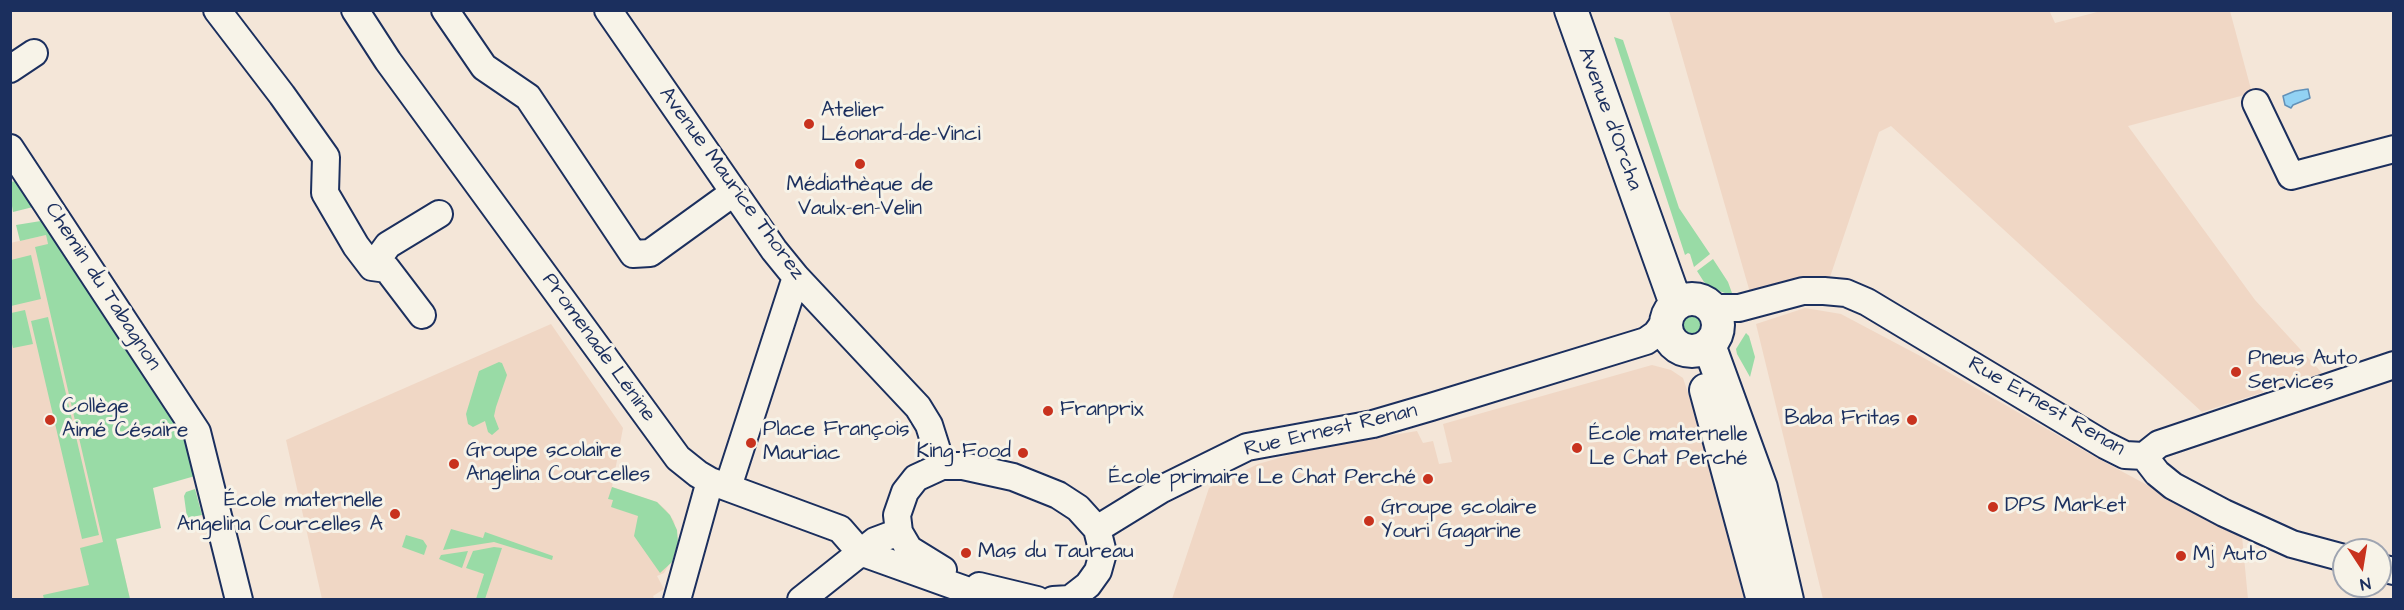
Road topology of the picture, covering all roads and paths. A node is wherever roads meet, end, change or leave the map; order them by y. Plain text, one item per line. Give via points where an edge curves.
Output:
1 (217, 10) edge
2 (355, 10) edge
3 (445, 10) edge
4 (608, 10) edge
5 (1571, 10) edge
6 (34, 53) dead end
7 (10, 69) edge
8 (2256, 103) dead end
9 (10, 148) edge
10 (2394, 149) edge
11 (733, 193) junction
12 (439, 214) dead end
13 (372, 267) junction
14 (796, 277) junction
15 (422, 315) dead end
16 (1693, 325) junction
17 (2394, 365) edge
18 (2144, 456) junction
19 (942, 466) junction
20 (719, 484) junction
21 (1097, 529) junction
22 (899, 532) junction
23 (860, 552) junction
24 (2332, 555) edge
25 (1070, 599) edge
26 (238, 600) edge
27 (677, 600) edge
28 (801, 600) edge
29 (994, 600) edge
30 (1037, 600) edge
31 (1053, 600) edge
32 (1763, 600) edge
33 (1787, 600) edge

1 - 13 street via 326,157 325,193
2 - 20 street, Promenade Lénine via 678,458
3 - 11 street via 484,67 528,97 633,254 650,253
4 - 11 street, Avenue Maurice Thorez
5 - 16 main road, Avenue d'Orcha via 1648,227 1678,258
6 - 7 street
8 - 10 street via 2291,176
9 - 26 street, Chemin du Tabagnon via 197,432
11 - 14 street, Avenue Maurice Thorez
12 - 13 street via 388,245
13 - 15 street via 387,269
14 - 19 street, Avenue Maurice Thorez via 918,406 929,425
14 - 20 street
16 - 18 street, Rue Ernest Renan via 1803,291 1845,293 1867,302 2105,445 2125,455
16 - 21 street, Rue Ernest Renan via 1373,424 1247,447 1162,489
16 - 32 main road, Avenue d'Orcha
16 - 33 main road, Avenue d'Orcha via 1761,489
17 - 18 street via 2159,444
18 - 24 street, Rue Ernest Renan via 2173,486 2224,513 2292,544
19 - 21 street via 963,466 1013,477 1058,495 1078,507
19 - 22 street via 916,478 905,492 897,515
20 - 23 street, Promenade Lénine via 840,529
20 - 27 street
21 - 25 street via 1103,553 1098,571
22 - 23 street
22 - 30 street via 909,549 968,583
23 - 28 street
23 - 29 street, Promenade Lénine
25 - 31 street

